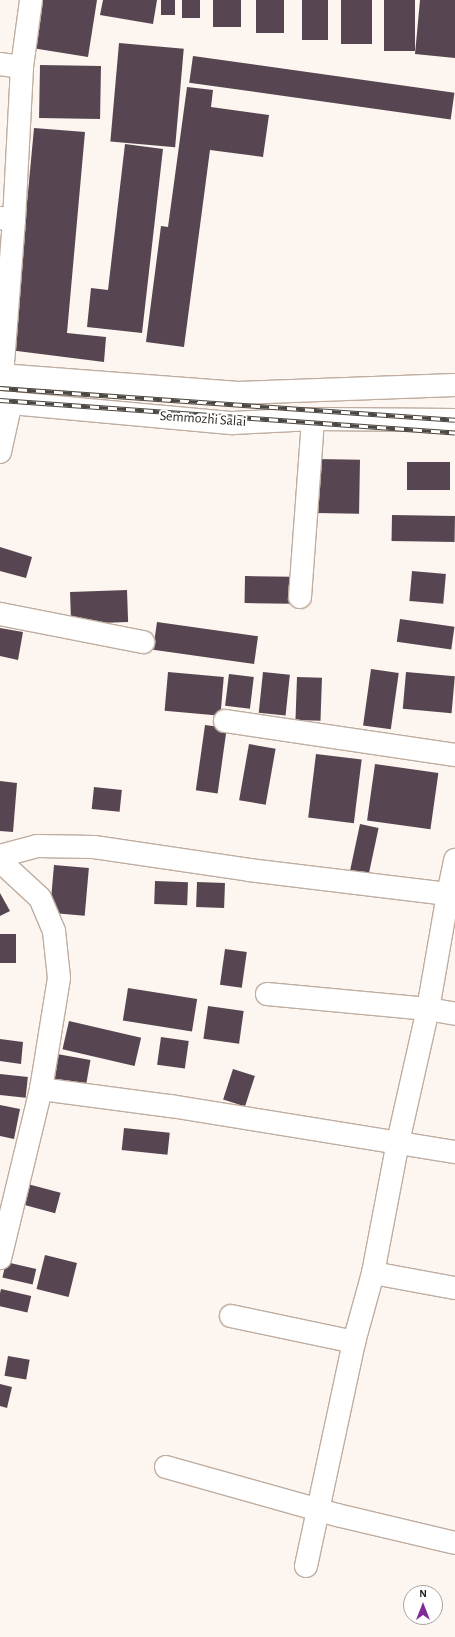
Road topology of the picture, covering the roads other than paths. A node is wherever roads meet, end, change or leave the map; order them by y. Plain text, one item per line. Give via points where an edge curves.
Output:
1 (31, 0) edge
2 (0, 64) edge
3 (22, 67) junction
4 (7, 219) edge
5 (1, 375) edge
6 (450, 385) edge
7 (238, 393) junction
8 (6, 402) edge
9 (313, 419) junction
10 (448, 420) edge
11 (233, 423) junction
12 (0, 452) edge
13 (300, 597) dead end
14 (0, 614) edge
15 (143, 642) dead end
16 (225, 721) dead end
17 (455, 755) edge
18 (0, 856) edge
19 (455, 860) edge
20 (0, 861) edge
21 (448, 894) junction
22 (267, 994) dead end
23 (428, 1009) junction
24 (455, 1014) edge
25 (41, 1089) junction
26 (398, 1142) junction
27 (455, 1152) edge
28 (0, 1258) edge
29 (373, 1273) junction
30 (455, 1288) edge
31 (231, 1316) dead end
32 (354, 1342) junction
33 (166, 1467) dead end
34 (318, 1510) junction
35 (455, 1543) edge
36 (306, 1566) dead end

1 - 3 street
2 - 3 street
3 - 4 street
4 - 5 street
5 - 7 street, Semmozhi Salai
6 - 7 street, Semmozhi Salai
6 - 10 street
7 - 11 street
8 - 11 street, Semmozhi Salai
8 - 12 street
9 - 10 street, Semmozhi Salai
9 - 11 street, Semmozhi Salai
9 - 13 street
14 - 15 street
16 - 17 street
18 - 21 street via 37,846 94,847 249,870
19 - 21 street
20 - 25 street via 40,898 54,931 59,978
21 - 23 street
22 - 23 street
23 - 24 street
23 - 26 street
25 - 26 street via 171,1106
25 - 28 street
26 - 27 street
26 - 29 street
29 - 30 street
29 - 32 street
31 - 32 street
32 - 34 street
33 - 34 street
34 - 35 street
34 - 36 street

